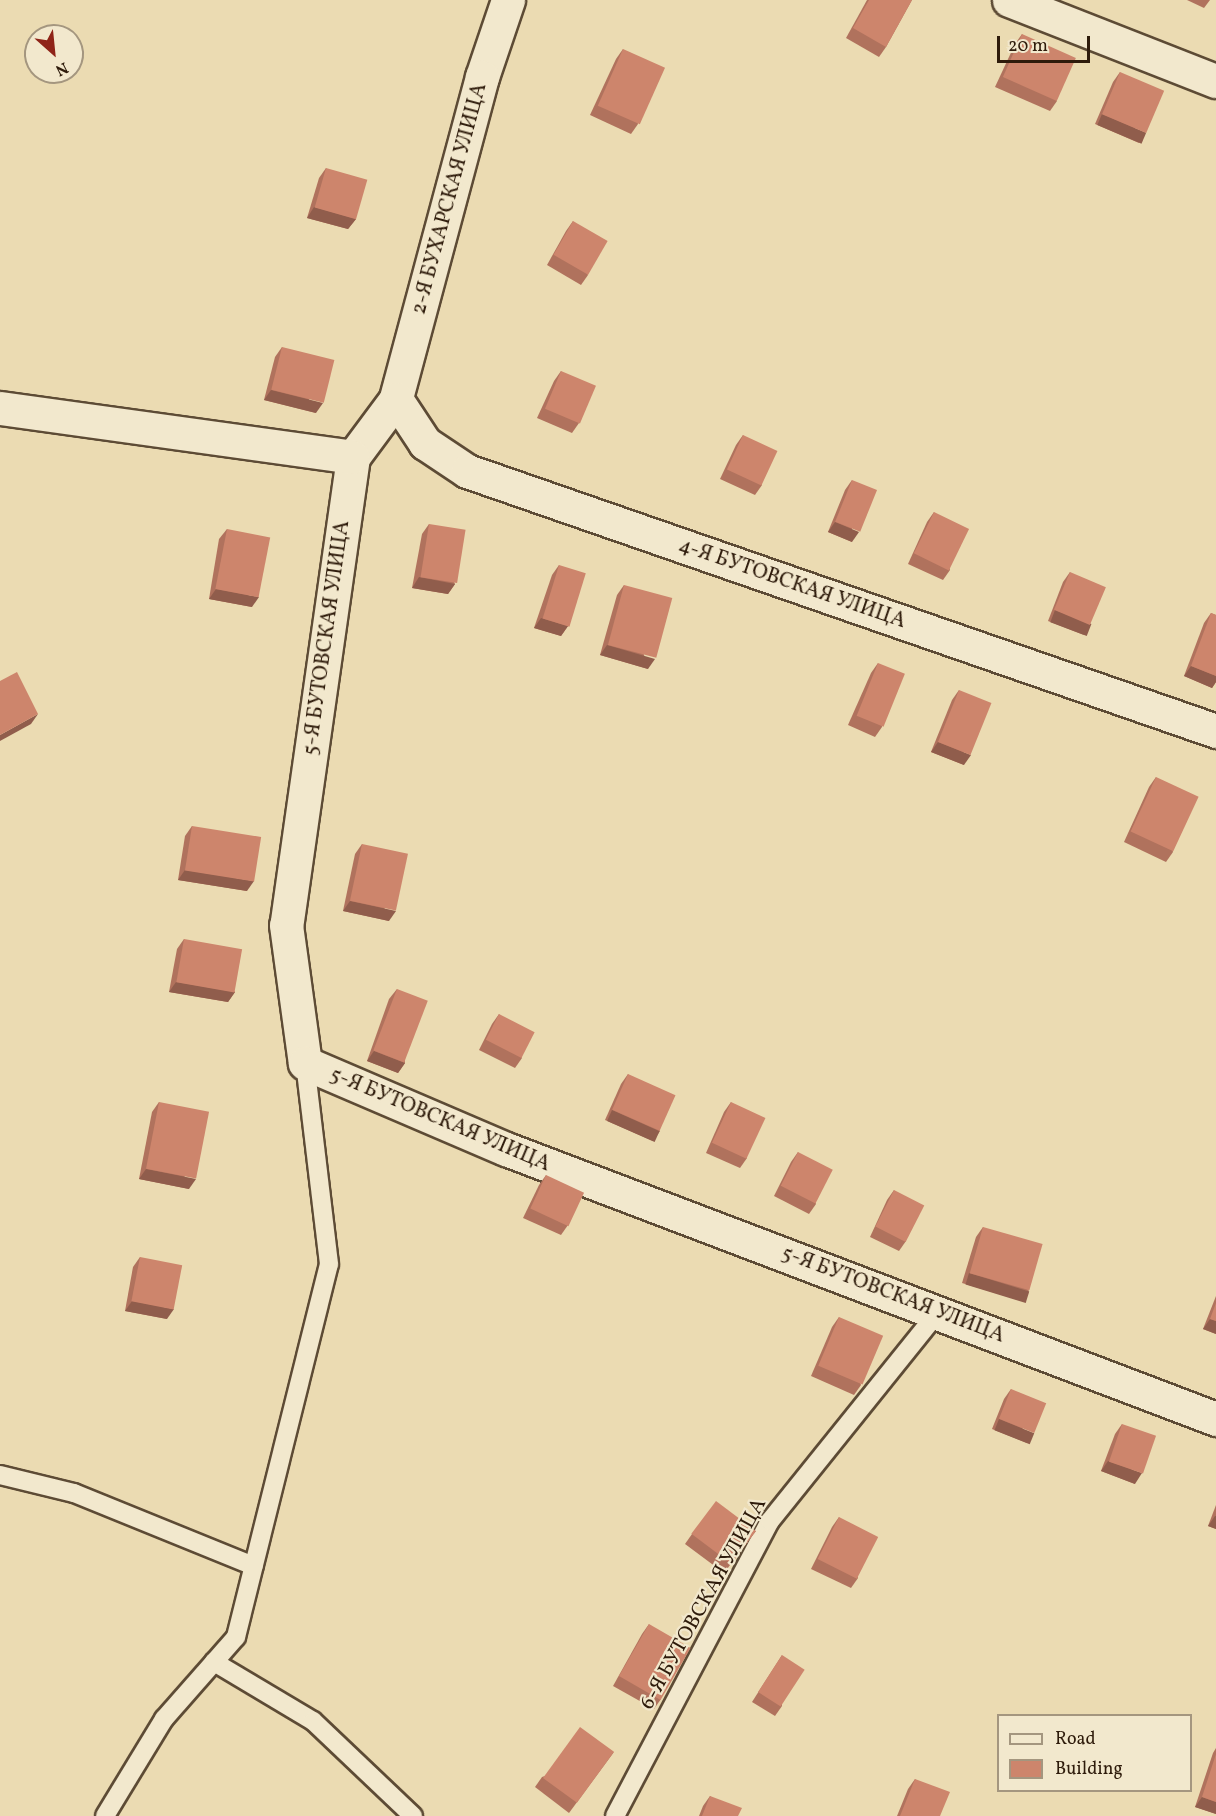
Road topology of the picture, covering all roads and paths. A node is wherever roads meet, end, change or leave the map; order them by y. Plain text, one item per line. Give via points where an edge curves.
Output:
1 (508, 0) edge
2 (1009, 0) edge
3 (1216, 81) edge
4 (396, 399) junction
5 (0, 408) edge
6 (353, 457) junction
7 (1216, 730) edge
8 (305, 1063) junction
9 (938, 1312) junction
10 (1216, 1419) edge
11 (0, 1475) edge
12 (254, 1566) junction
13 (214, 1662) junction
14 (105, 1816) edge
15 (413, 1816) edge
16 (615, 1816) edge

1 - 4 street, 2-Я БУХАРСКАЯ УЛИЦА via 482,77
2 - 3 street
4 - 6 street, 5-Я БУТОВСКАЯ УЛИЦА
4 - 7 street, 4-Я БУТОВСКАЯ УЛИЦА via 425,443 468,471
5 - 6 street
6 - 8 street, 5-Я БУТОВСКАЯ УЛИЦА via 285,925
8 - 9 street, 5-Я БУТОВСКАЯ УЛИЦА via 506,1149
8 - 12 lane via 329,1264
9 - 10 street, 5-Я БУТОВСКАЯ УЛИЦА
9 - 16 lane, 6-Я БУТОВСКАЯ УЛИЦА via 770,1521
11 - 12 lane via 74,1493
12 - 13 lane via 236,1638
13 - 14 lane via 164,1719
13 - 15 lane via 313,1721

